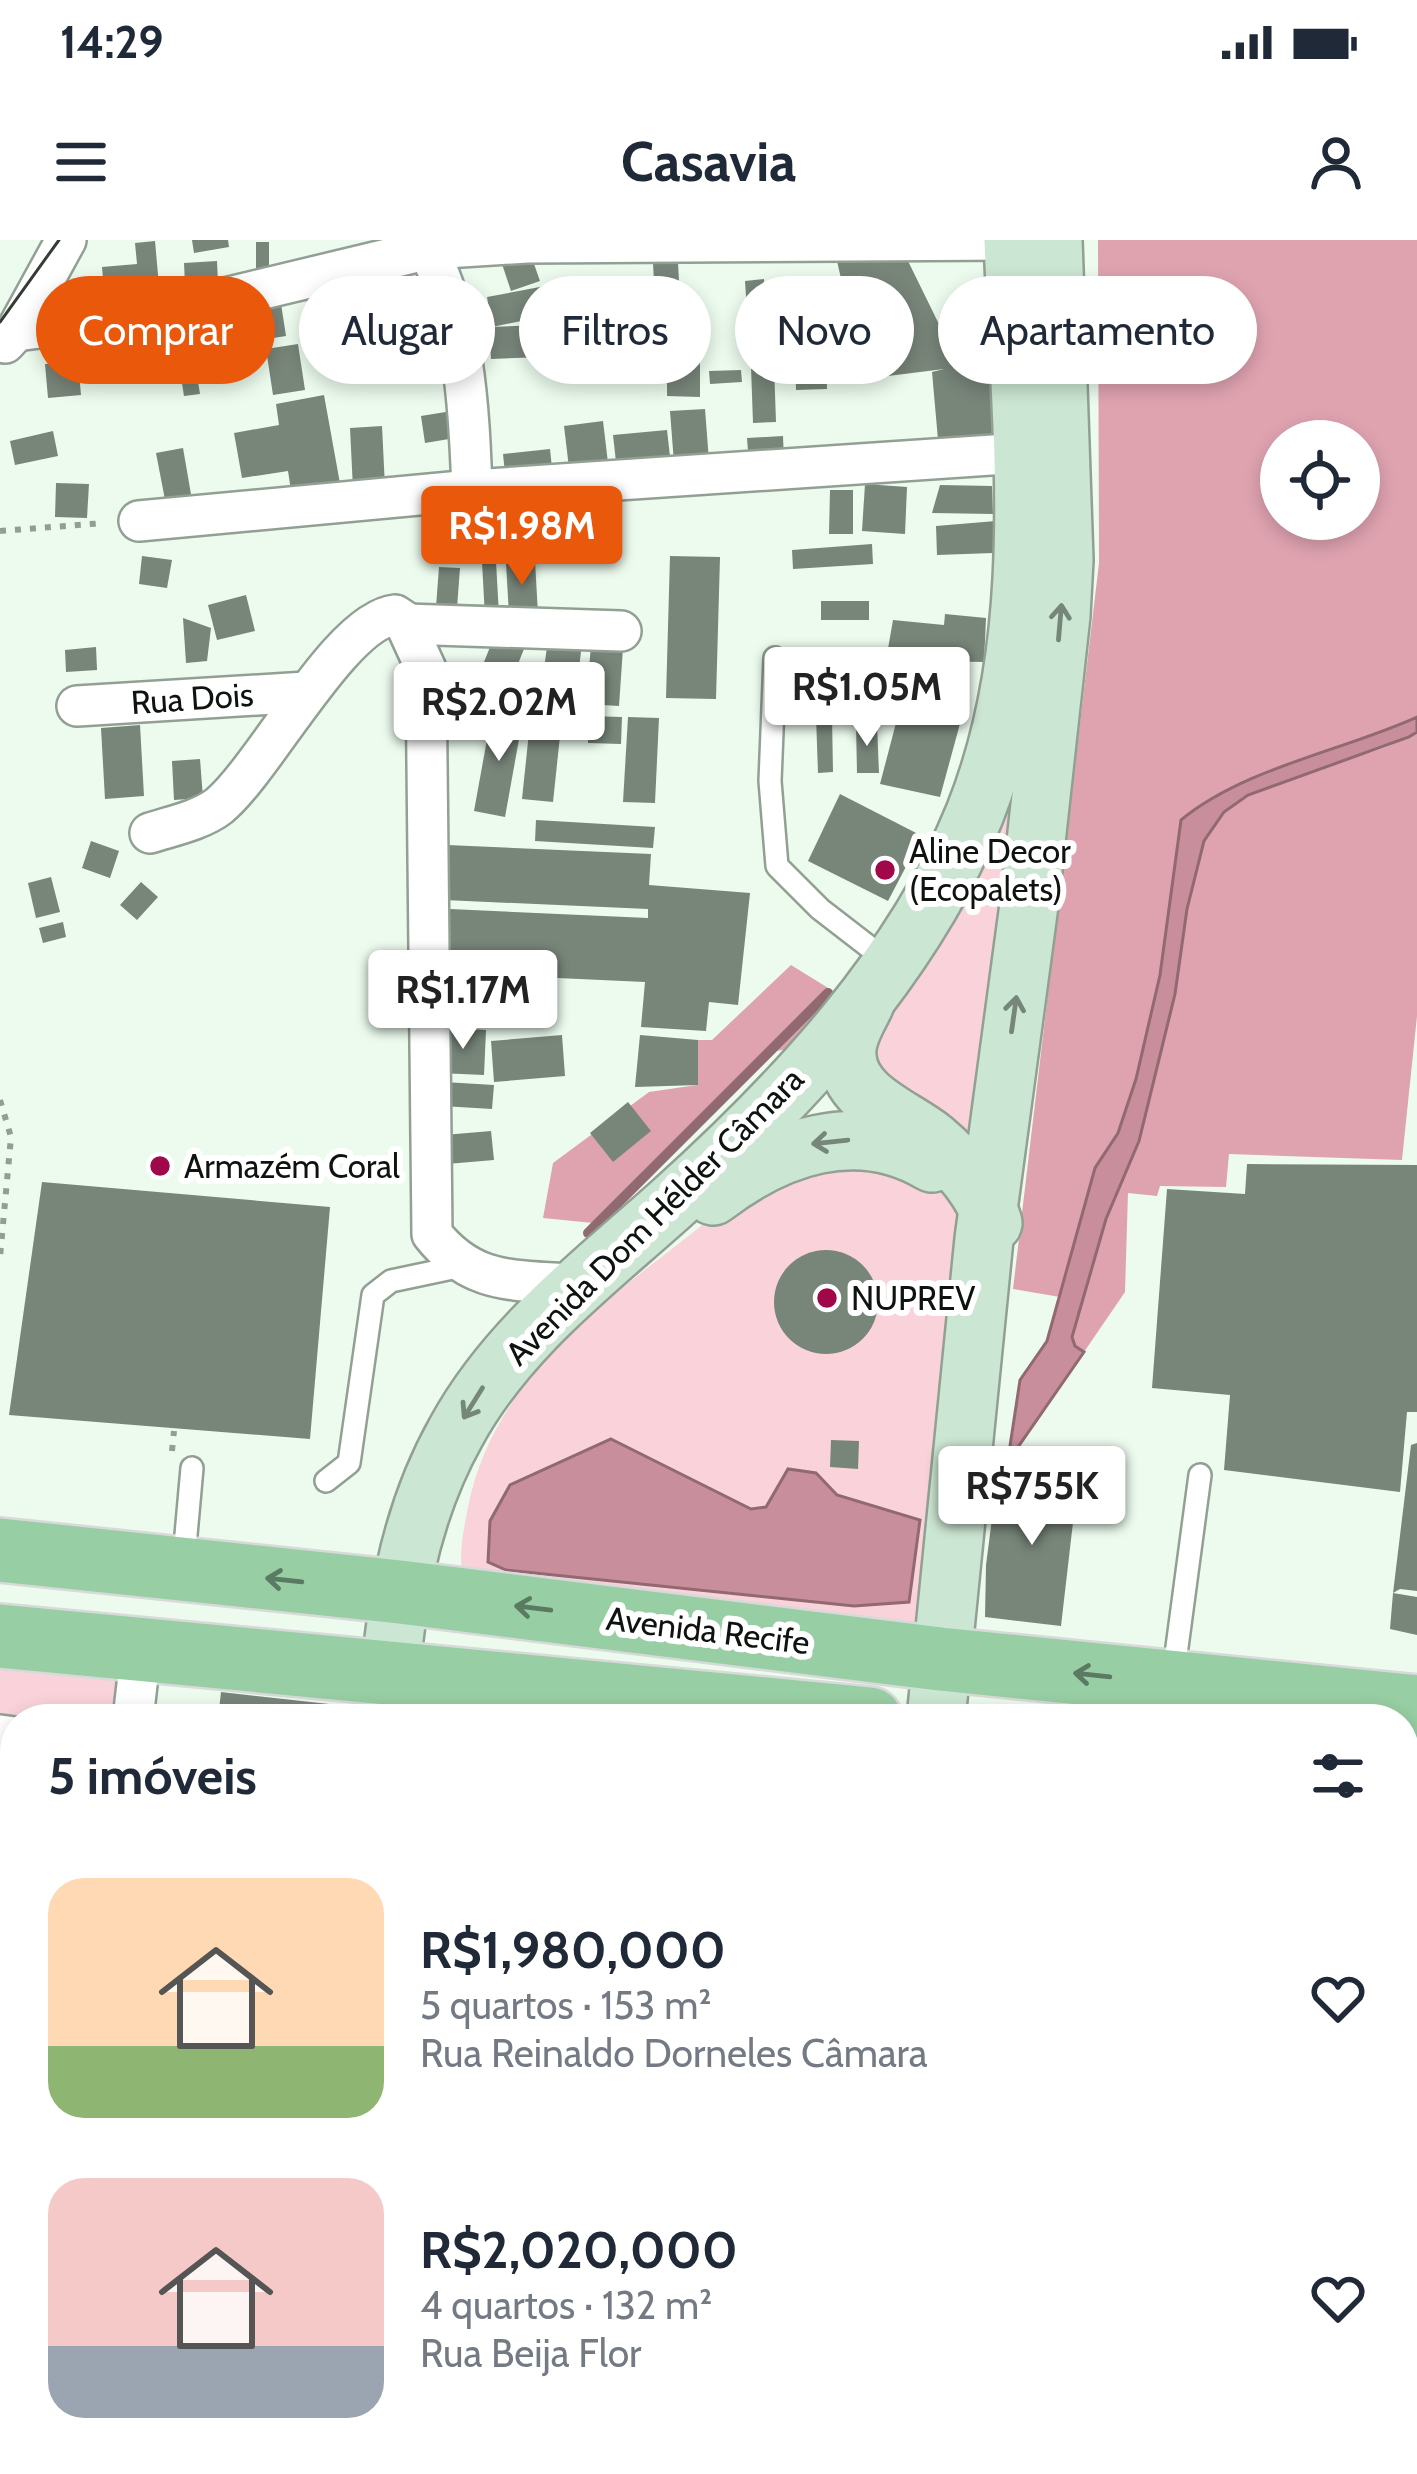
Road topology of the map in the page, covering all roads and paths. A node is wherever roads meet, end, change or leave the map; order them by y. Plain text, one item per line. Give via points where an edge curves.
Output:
1 (66, 240) edge
2 (1012, 240) edge
3 (1053, 240) edge
4 (426, 245) edge
5 (8, 340) edge
6 (1021, 453) junction
7 (472, 490) junction
8 (139, 521) joint
9 (0, 530) edge
10 (406, 624) junction
11 (621, 631) dead end
12 (775, 658) dead end
13 (307, 692) junction
14 (77, 706) dead end
15 (150, 833) dead end
16 (882, 973) junction
17 (0, 1100) edge
18 (986, 1222) junction
19 (0, 1257) edge
20 (462, 1266) junction
21 (579, 1285) junction
22 (192, 1468) dead end
23 (1201, 1475) dead end
24 (326, 1481) dead end
25 (0, 1550) edge
26 (203, 1572) junction
27 (400, 1592) junction
28 (0, 1636) edge
29 (140, 1650) junction
30 (1172, 1683) junction
31 (952, 1690) edge
32 (388, 1695) edge
33 (135, 1704) edge
34 (569, 1704) edge
35 (1386, 1704) edge

1 - 5 street
2 - 4 street
2 - 6 main road, Avenida Dom Hélder Câmara
18 -> 3 main road, Avenida Dom Hélder Câmara via 1061,615
4 - 5 street via 167,312
4 - 7 street via 467,389
6 - 7 street
6 - 16 main road, Avenida Dom Hélder Câmara via 1021,616 998,740 945,878
7 - 8 street
8 - 9 path
10 - 11 street
10 - 13 street via 382,617
10 - 20 street via 426,669 432,1234
12 - 16 lane via 770,781 778,866
13 - 14 street, Rua Dois
13 - 15 street via 218,806
16 - 18 main road, Avenida Dom Hélder Câmara via 850,1033 850,1072 858,1087 957,1164
16 - 21 main road, Avenida Dom Hélder Câmara via 734,1146
17 - 19 path via 11,1137
18 -> 21 main road via 928,1160 886,1144 836,1140 801,1146 738,1177 665,1234
18 - 31 main road, Avenida Dom Hélder Câmara via 997,1235 1000,1305
20 - 21 street
20 - 24 lane via 391,1281 373,1295 349,1463
21 -> 27 main road, Avenida Dom Hélder Câmara via 518,1344 456,1431 431,1481
22 - 26 lane via 186,1552
23 - 30 lane
25 - 26 main road, Avenida Recife
27 -> 26 main road, Avenida Recife
31 -> 27 main road, Avenida Recife
27 - 32 main road, Avenida Dom Hélder Câmara
28 - 29 main road
29 - 32 main road
29 - 33 street
30 -> 31 main road, Avenida Recife
30 - 35 main road, Avenida Recife
32 - 34 main road

